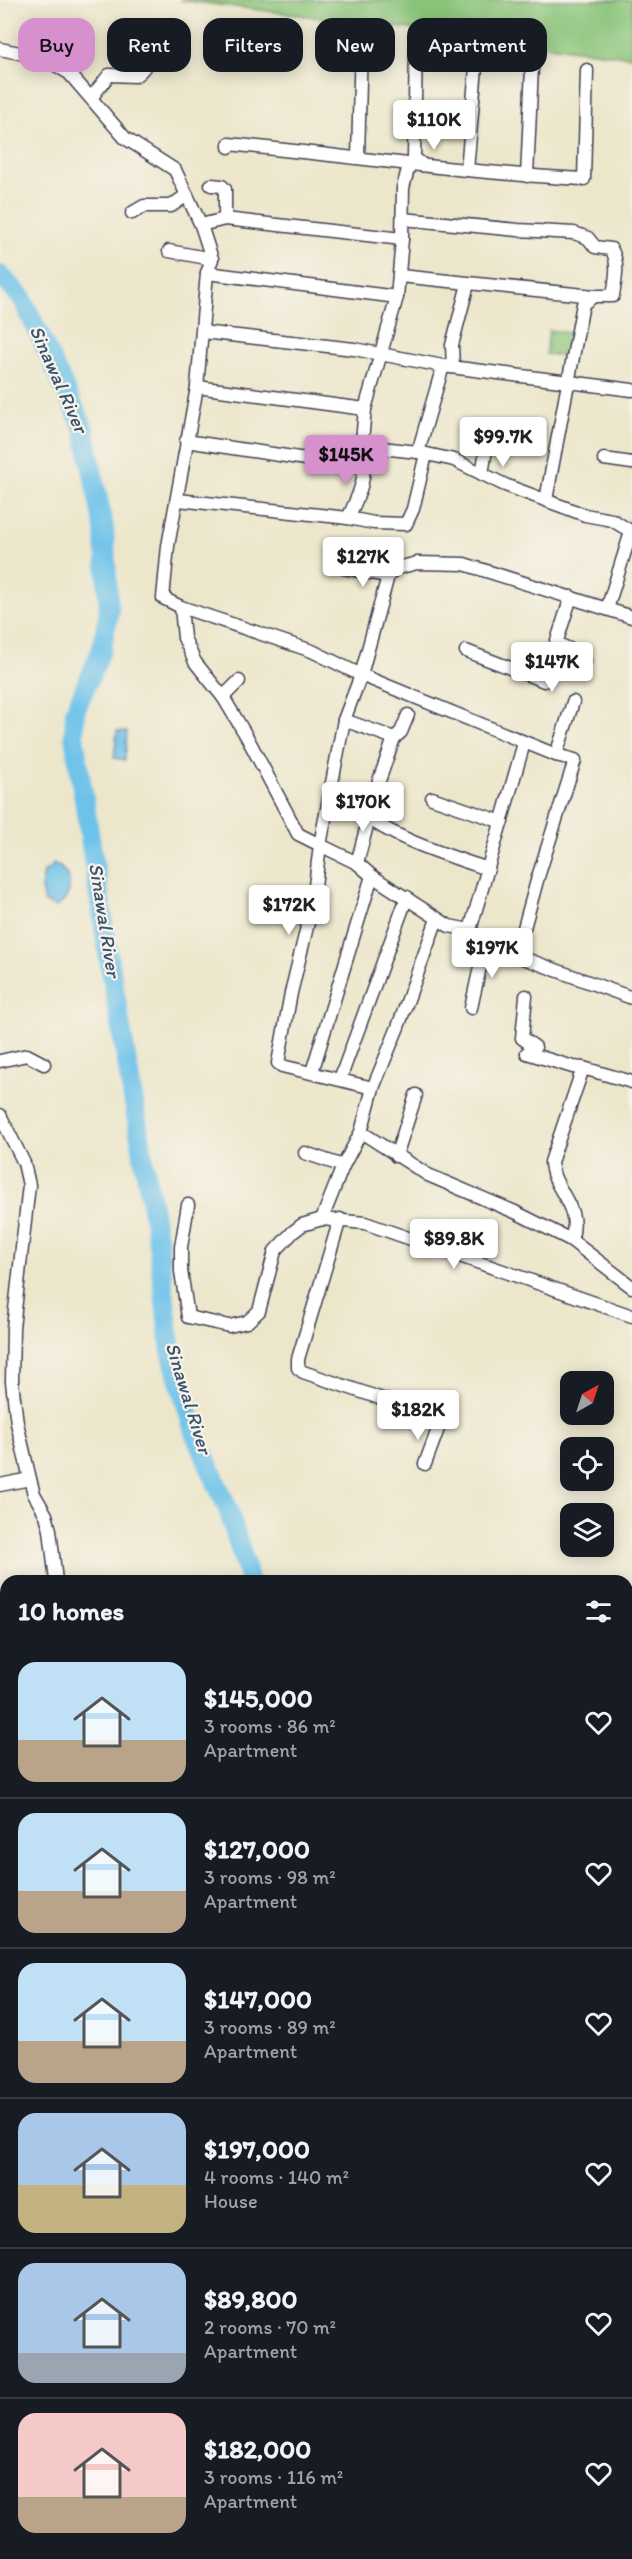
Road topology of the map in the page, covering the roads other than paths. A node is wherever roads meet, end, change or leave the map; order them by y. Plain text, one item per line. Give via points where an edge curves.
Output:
1 (0, 49) edge
2 (587, 70) dead end
3 (139, 72) edge
4 (360, 72) edge
5 (416, 72) edge
6 (476, 72) edge
7 (532, 72) edge
8 (91, 98) junction
9 (229, 147) dead end
10 (358, 157) junction
11 (409, 165) junction
12 (423, 165) junction
13 (467, 170) junction
14 (527, 176) junction
15 (211, 185) dead end
16 (188, 195) junction
17 (132, 213) dead end
18 (225, 219) junction
19 (403, 219) junction
20 (201, 225) junction
21 (402, 238) junction
22 (169, 251) dead end
23 (212, 259) junction
24 (207, 273) junction
25 (400, 276) junction
26 (468, 285) junction
27 (594, 296) junction
28 (397, 297) junction
29 (202, 332) junction
30 (380, 353) junction
31 (448, 367) junction
32 (567, 381) junction
33 (197, 387) junction
34 (632, 390) edge
35 (365, 409) junction
36 (489, 432) dead end
37 (186, 441) junction
38 (362, 449) junction
39 (422, 453) junction
40 (604, 459) dead end
41 (632, 463) edge
42 (482, 474) junction
43 (178, 500) junction
44 (546, 500) junction
45 (348, 518) junction
46 (632, 532) edge
47 (344, 568) dead end
48 (388, 576) junction
49 (571, 597) junction
50 (181, 607) junction
51 (607, 609) junction
52 (632, 617) edge
53 (556, 643) junction
54 (466, 651) dead end
55 (585, 660) dead end
56 (362, 675) junction
57 (238, 681) dead end
58 (222, 697) junction
59 (573, 702) dead end
60 (408, 715) dead end
61 (344, 720) junction
62 (394, 738) junction
63 (525, 743) junction
64 (556, 755) junction
65 (432, 798) dead end
66 (369, 818) junction
67 (502, 822) junction
68 (320, 845) junction
69 (357, 863) junction
70 (488, 869) junction
71 (372, 876) junction
72 (407, 897) junction
73 (437, 919) junction
74 (470, 930) junction
75 (485, 944) junction
76 (516, 957) junction
77 (526, 996) dead end
78 (632, 998) edge
79 (471, 1008) dead end
80 (0, 1061) edge
81 (44, 1064) dead end
82 (584, 1068) junction
83 (312, 1072) junction
84 (340, 1079) junction
85 (632, 1082) edge
86 (372, 1088) junction
87 (416, 1095) dead end
88 (0, 1115) edge
89 (361, 1132) junction
90 (305, 1153) dead end
91 (396, 1156) junction
92 (343, 1166) junction
93 (188, 1205) dead end
94 (322, 1219) junction
95 (340, 1219) junction
96 (571, 1240) junction
97 (632, 1287) edge
98 (632, 1316) edge
99 (425, 1464) dead end
100 (30, 1479) junction
101 (0, 1485) edge
102 (55, 1575) edge

1 - 8 street via 54,63 69,73
2 - 14 street via 584,179
3 - 8 street via 135,76 110,75
4 - 10 street
5 - 12 street via 414,158
6 - 13 street
7 - 14 street
8 - 16 street via 125,138 175,170
9 - 10 street
10 - 11 street
11 - 12 street
11 - 19 street via 403,188
12 - 13 street
13 - 14 street
15 - 18 street via 225,189
16 - 17 street via 171,206 144,206
16 - 20 street
18 - 20 street
18 - 21 street
19 - 21 street
19 - 27 street via 574,233 588,238 595,247 611,249 616,262 613,296
20 - 23 street
21 - 25 street
22 - 23 street
23 - 24 street
24 - 28 street
24 - 29 street
25 - 26 street
25 - 28 street
26 - 27 street
26 - 31 street
27 - 32 street via 583,304
28 - 30 street
29 - 30 street
29 - 33 street
30 - 31 street
30 - 35 street
31 - 32 street
31 - 39 street
32 - 34 street
32 - 44 street
33 - 35 street
33 - 37 street
35 - 38 street
36 - 42 street
37 - 38 street via 336,462 353,459
37 - 43 street
38 - 39 street
38 - 45 street via 361,491
39 - 42 street via 454,460
39 - 45 street via 413,509 406,524
40 - 41 street
42 - 44 street
43 - 45 street
43 - 50 street via 163,598
44 - 46 street via 585,515 612,520
46 - 51 street
47 - 48 street
48 - 49 street via 393,569 417,563 464,564
48 - 56 street
49 - 51 street
49 - 53 street
50 - 56 street via 312,651
50 - 58 street via 189,650
51 - 52 street
53 - 54 street via 544,681
53 - 55 street
56 - 61 street
56 - 63 street
57 - 58 street
58 - 68 street via 266,770 298,834
59 - 64 street
60 - 62 street
61 - 62 street
61 - 68 street
62 - 66 street
63 - 64 street
63 - 67 street
64 - 76 street via 575,760
65 - 67 street
66 - 69 street
66 - 70 street via 383,829
67 - 70 street
68 - 69 street
68 - 83 street via 313,902 278,1061 282,1066
69 - 71 street
70 - 74 street
71 - 72 street
71 - 83 street
72 - 73 street
72 - 84 street
73 - 74 street
73 - 86 street
74 - 75 street
75 - 76 street
75 - 79 street
76 - 78 street
77 - 82 street via 522,1038 535,1047 527,1053
80 - 81 street via 27,1055
82 - 85 street
82 - 96 street via 551,1162 551,1174 572,1209
83 - 84 street
84 - 86 street
86 - 89 street
87 - 91 street
88 - 100 street via 24,1163 29,1185 12,1361 14,1402
89 - 91 street
89 - 92 street
90 - 92 street
91 - 96 street via 428,1175
92 - 94 street
93 - 94 street via 181,1247 188,1317 229,1326 247,1322 259,1311 275,1251 302,1225
94 - 95 street
95 - 98 street via 365,1223
95 - 99 street via 298,1368 422,1414 438,1429
96 - 97 street
100 - 101 street
100 - 102 street via 49,1524

